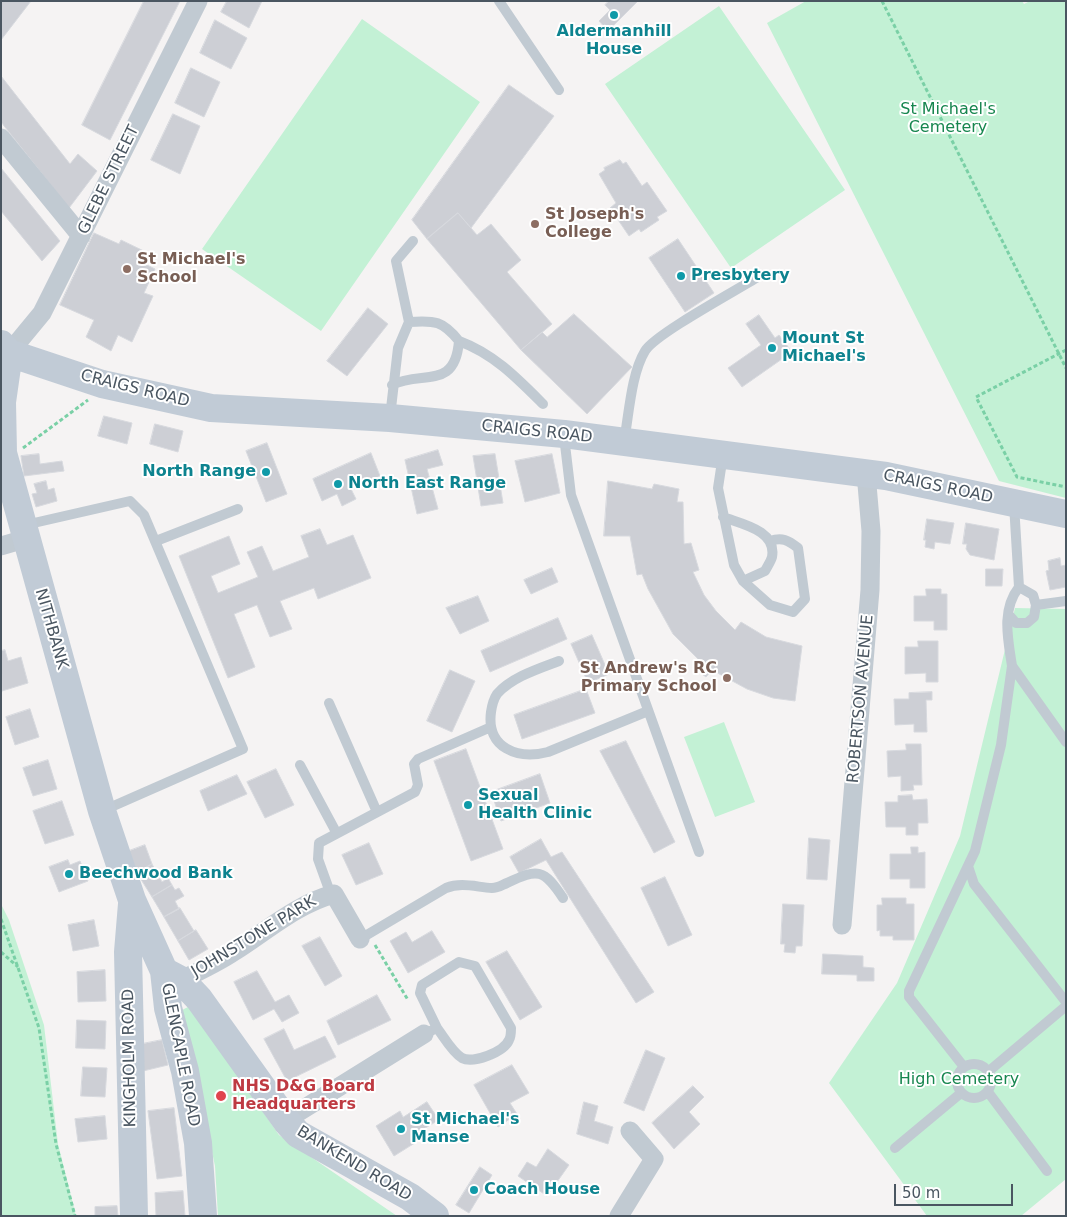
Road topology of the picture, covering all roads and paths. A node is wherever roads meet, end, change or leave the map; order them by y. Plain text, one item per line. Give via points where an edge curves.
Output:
1 (198, 1) edge
2 (499, 1) edge
3 (882, 1) edge
4 (559, 90) dead end
5 (1, 138) edge
6 (81, 236) junction
7 (413, 241) dead end
8 (761, 275) dead end
9 (409, 322) junction
10 (459, 341) junction
11 (4, 350) edge
12 (1066, 350) edge
13 (1059, 354) junction
14 (1066, 368) edge
15 (102, 384) junction
16 (392, 385) junction
17 (543, 404) dead end
18 (390, 418) junction
19 (564, 434) junction
20 (624, 442) junction
21 (2, 453) edge
22 (723, 454) junction
23 (866, 473) junction
24 (1066, 487) edge
25 (1014, 503) junction
26 (238, 509) dead end
27 (1066, 514) edge
28 (723, 517) junction
29 (16, 537) edge
30 (156, 541) junction
31 (770, 541) junction
32 (743, 581) junction
33 (1019, 587) junction
34 (1066, 601) edge
35 (1036, 605) junction
36 (1009, 615) junction
37 (559, 661) dead end
38 (1012, 666) junction
39 (329, 703) dead end
40 (648, 711) junction
41 (491, 727) junction
42 (1066, 742) edge
43 (300, 765) dead end
44 (102, 811) junction
45 (377, 812) junction
46 (336, 832) junction
47 (699, 852) dead end
48 (968, 866) junction
49 (331, 895) junction
50 (563, 898) dead end
51 (132, 900) junction
52 (1, 919) edge
53 (842, 925) dead end
54 (360, 939) junction
55 (1, 952) edge
56 (19, 968) junction
57 (173, 975) junction
58 (1066, 1002) edge
59 (1066, 1006) edge
60 (431, 1031) junction
61 (964, 1067) junction
62 (989, 1071) junction
63 (988, 1092) junction
64 (961, 1093) junction
65 (287, 1122) junction
66 (630, 1131) dead end
67 (895, 1148) dead end
68 (1047, 1171) dead end
69 (75, 1216) edge
70 (134, 1216) edge
71 (203, 1216) edge
72 (435, 1216) edge
73 (619, 1216) edge

1 - 6 street, GLEBE STREET
2 - 4 lane
3 - 13 path
5 - 6 street
6 - 11 street, GLEBE STREET via 42,313
7 - 9 lane via 396,261
8 - 20 lane via 663,334 645,350 636,377
9 - 10 lane via 429,321 447,326
9 - 16 lane via 398,348
10 - 16 lane via 453,365 439,376 402,380
10 - 17 lane via 478,348 507,368
11 - 15 street, CRAIGS ROAD
11 - 21 street, NITHBANK
12 - 13 path
13 - 14 path
13 - 24 path via 976,397 1017,477
15 - 18 street, CRAIGS ROAD via 211,408
15 - 21 path via 98,394 25,448
16 - 18 lane
18 - 19 street, CRAIGS ROAD
19 - 20 street, CRAIGS ROAD
19 - 40 lane via 571,495
20 - 22 street, CRAIGS ROAD
21 - 29 street, NITHBANK
22 - 23 street, CRAIGS ROAD
22 - 28 lane via 718,488
23 - 25 street, CRAIGS ROAD
23 - 53 street, ROBERTSON AVENUE via 871,532 870,590
25 - 27 street, CRAIGS ROAD
25 - 33 lane
26 - 30 lane
28 - 31 lane via 759,530
28 - 32 lane via 734,565
29 - 30 lane via 130,501 144,515
29 - 44 street, NITHBANK
30 - 44 lane via 243,749
31 - 32 lane via 772,556 765,571
31 - 32 lane via 778,538 788,540 798,548 805,599 793,612 770,605
33 - 35 lane via 1033,595
33 - 36 lane via 1010,598
34 - 35 lane
35 - 36 lane via 1034,616 1027,623 1016,623
36 - 38 lane via 1007,630
37 - 41 lane via 510,683 498,694 493,701
38 - 42 lane
38 - 48 lane via 1001,745 975,851
39 - 45 lane
40 - 41 lane via 533,756 524,756 502,746
40 - 47 lane
41 - 45 lane via 418,759 414,764 418,785 415,792
43 - 46 lane
44 - 51 street, NITHBANK
45 - 46 lane
46 - 49 lane via 322,839 317,848
48 - 58 lane via 974,884
48 - 61 lane via 909,991 909,997
49 - 54 street, JOHNSTONE PARK via 334,894
49 - 57 street, JOHNSTONE PARK via 321,897 278,921 234,952
50 - 54 lane via 551,879 538,872 497,887 457,885 446,888
51 - 57 street, GLENCAPLE ROAD
51 - 70 street, KINGHOLM ROAD via 128,962
52 - 56 path
54 - 60 path via 372,940 422,1024
55 - 56 path
56 - 69 path via 39,1028 56,1144
57 - 65 street, BANKEND ROAD via 199,999
57 - 71 street, GLENCAPLE ROAD via 168,1008 185,1071 198,1143
59 - 62 lane
60 - 60 lane via 420,993 422,985 454,963 462,962 475,966 511,1028 510,1040 506,1044 473,1061 458,1055
60 - 65 street
61 - 62 lane via 975,1064
61 - 64 lane via 956,1082
62 - 63 lane via 992,1082
63 - 64 lane via 972,1099
63 - 68 lane
64 - 67 lane
65 - 72 street, BANKEND ROAD via 298,1134 410,1197
66 - 73 street via 654,1159

